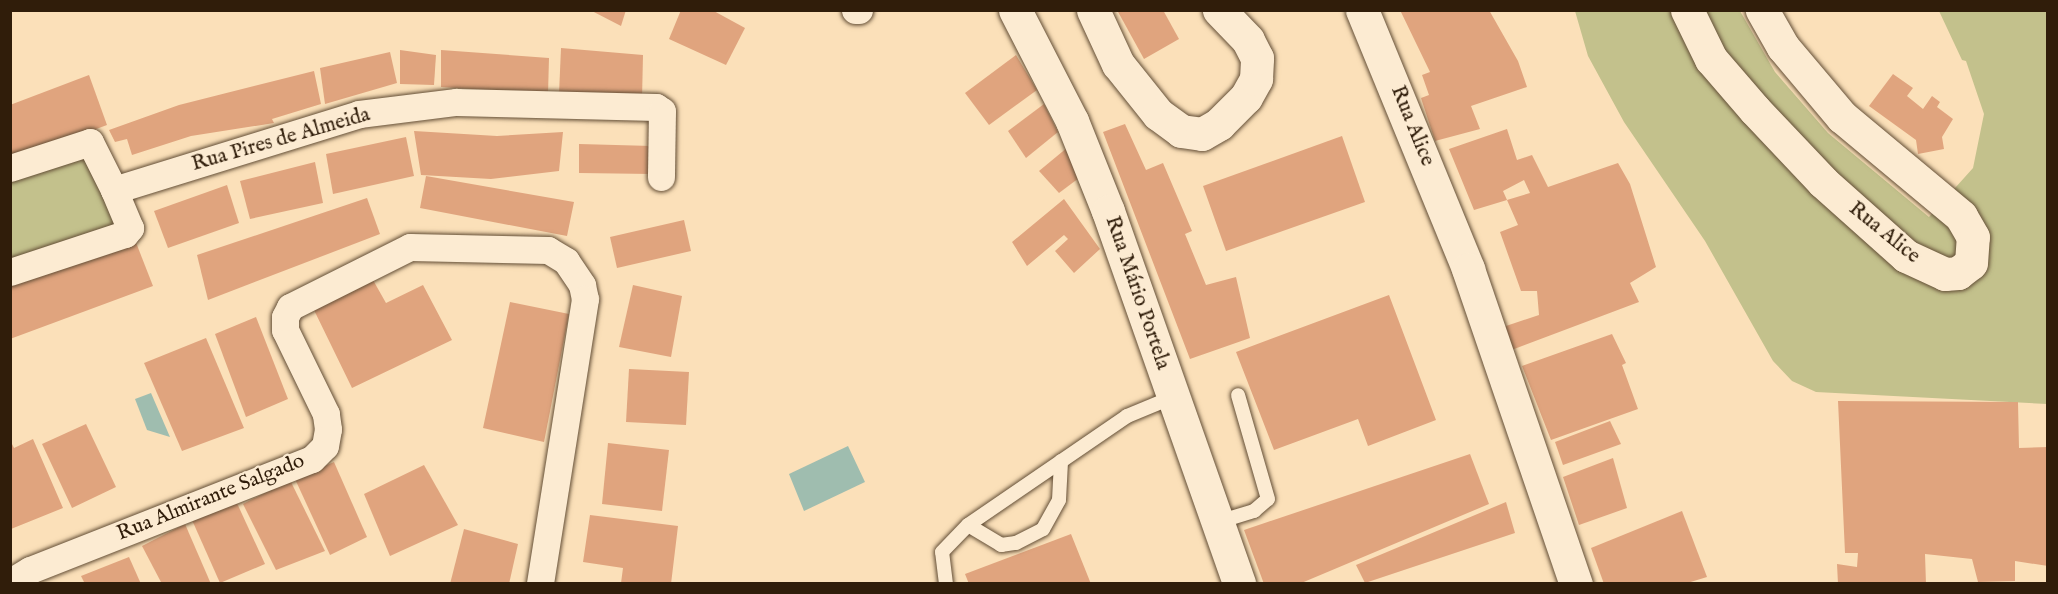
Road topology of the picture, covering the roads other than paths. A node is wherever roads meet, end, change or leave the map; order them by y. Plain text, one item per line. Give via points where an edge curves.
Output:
1 (1015, 10) edge
2 (1093, 10) edge
3 (1219, 10) edge
4 (1362, 10) edge
5 (1687, 10) edge
6 (1762, 10) edge
7 (10, 168) edge
8 (660, 177) dead end
9 (114, 190) junction
10 (10, 272) edge
11 (1238, 395) dead end
12 (1173, 397) junction
13 (1061, 461) junction
14 (1218, 522) junction
15 (968, 525) junction
16 (10, 582) edge
17 (540, 584) edge
18 (946, 584) edge
19 (1239, 584) edge
20 (1576, 584) edge

1 - 12 street, Rua Mário Portela via 1076,131
2 - 3 street via 1118,64 1158,114 1181,131 1202,134 1219,124 1246,97 1256,80 1257,58 1248,40
4 - 20 street, Rua Alice via 1468,269
5 - 6 street, Rua Alice via 1711,59 1755,110 1823,182 1906,256 1946,274 1958,273 1971,263 1976,250 1961,216 1842,117 1783,46
7 - 9 street via 90,142
8 - 9 street, Rua Pires de Almeida via 659,108 456,102 359,114
9 - 10 street via 130,228 125,234
11 - 14 lane via 1268,499 1254,511
12 - 13 lane via 1127,416
12 - 14 street, Rua Mário Portela
13 - 15 lane
13 - 15 lane via 1059,500 1043,529 1016,543 1001,545
14 - 19 street, Rua Mário Portela
15 - 18 lane via 942,552
16 - 17 street, Rua Almirante Salgado via 30,570 312,459 325,446 326,414 285,330 290,307 400,250 421,247 548,250 566,261 582,285 585,299

